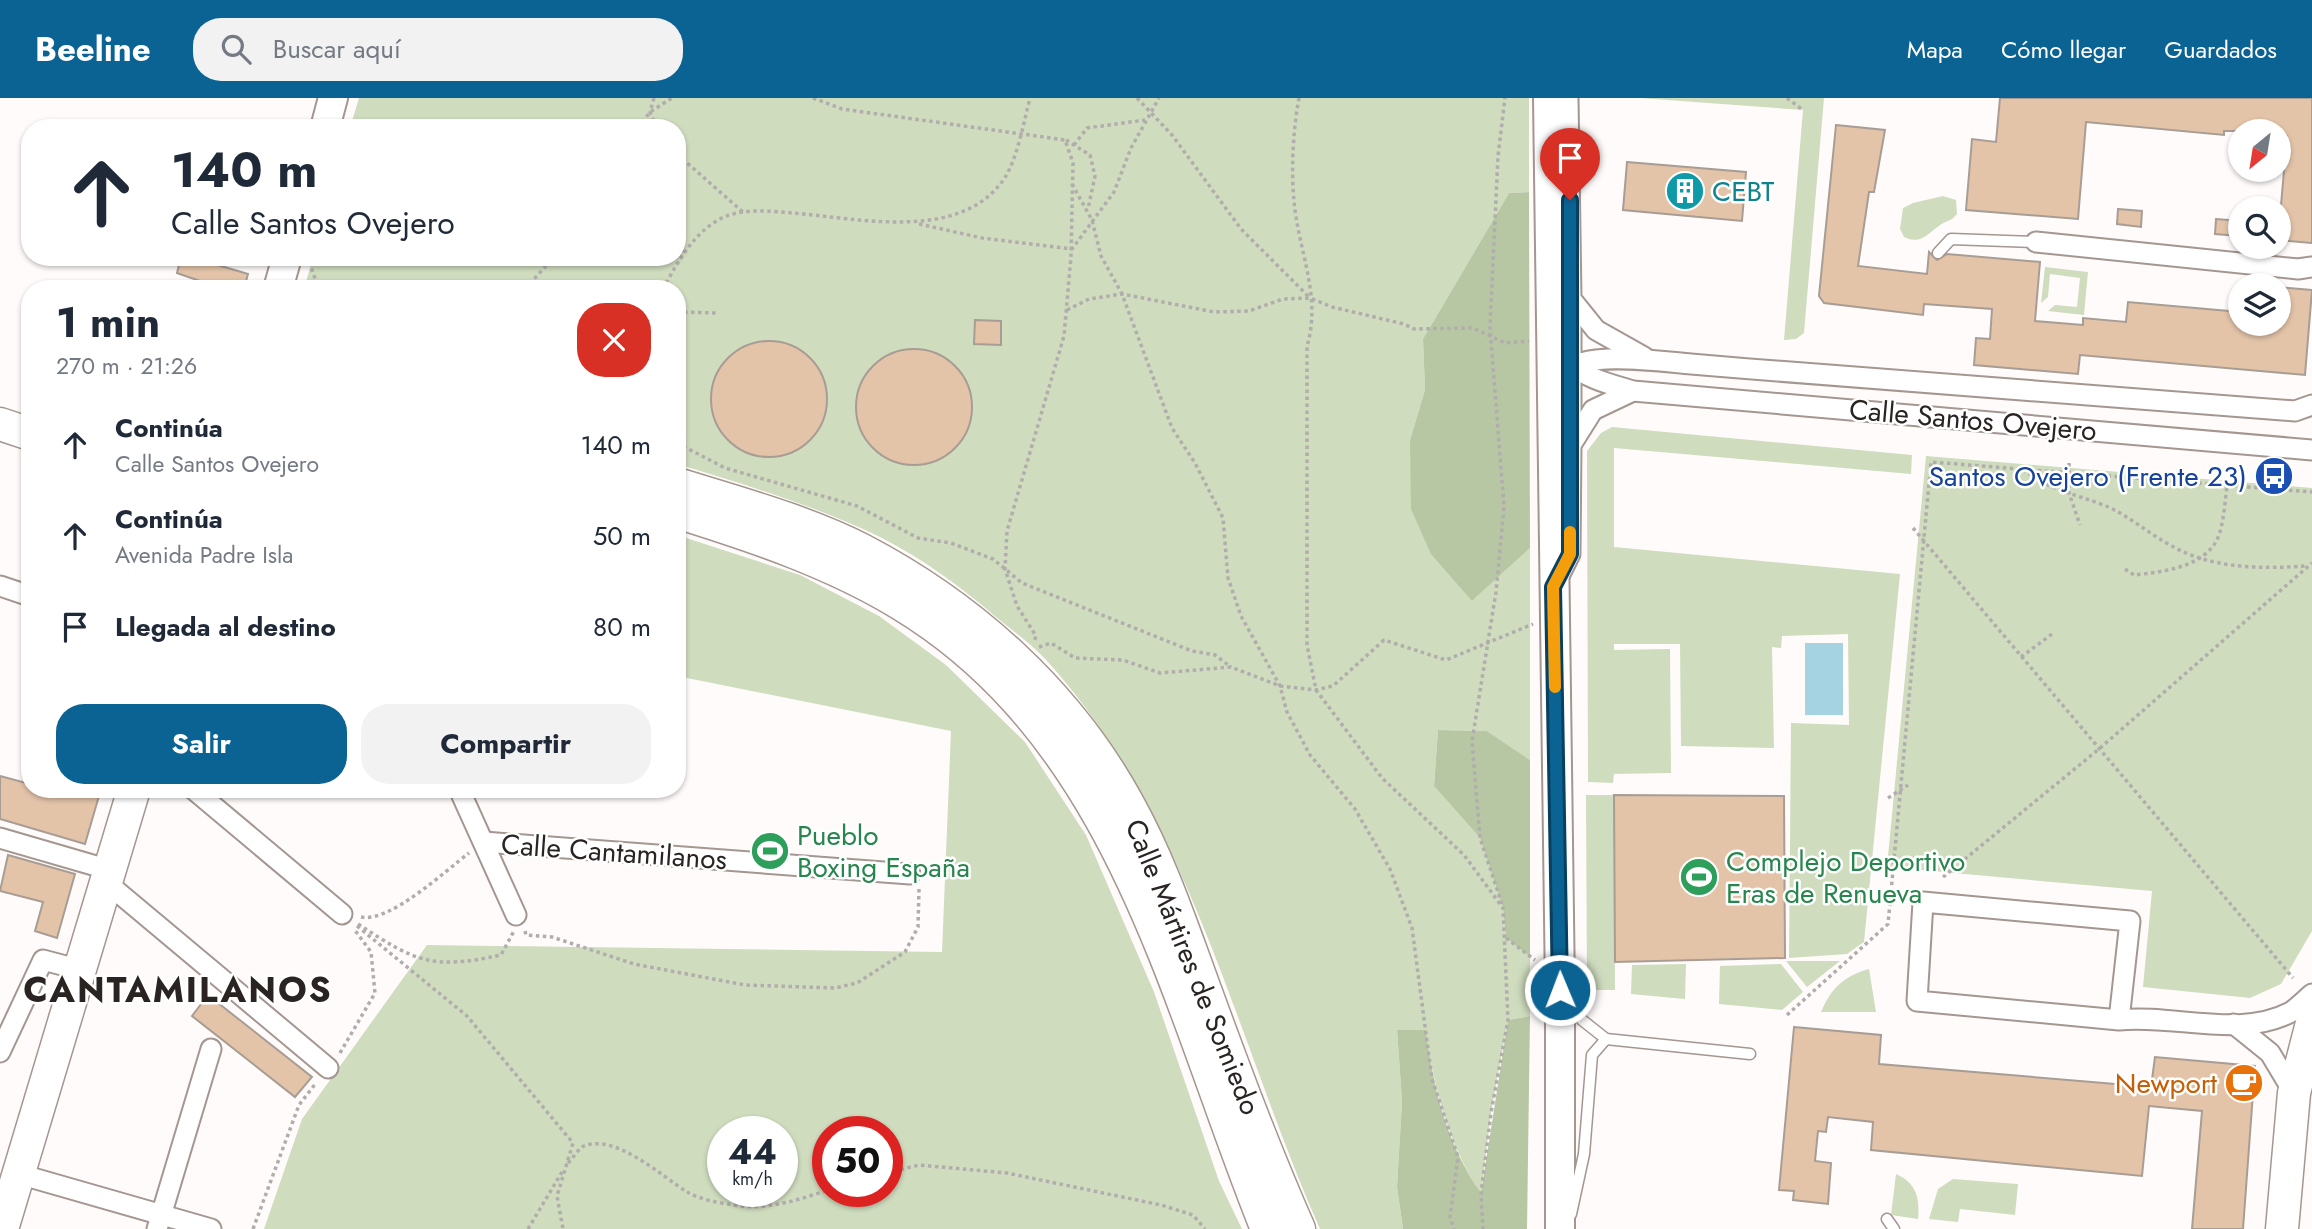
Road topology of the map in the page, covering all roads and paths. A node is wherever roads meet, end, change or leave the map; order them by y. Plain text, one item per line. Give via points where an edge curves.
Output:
1 (333, 98) edge
2 (654, 98) edge
3 (672, 98) edge
4 (813, 98) edge
5 (1030, 98) edge
6 (1137, 98) edge
7 (1159, 98) edge
8 (1299, 98) edge
9 (1505, 98) edge
10 (1548, 98) edge
11 (1568, 98) edge
12 (1787, 98) edge
13 (1804, 110) dead end
14 (1150, 111) junction
15 (650, 112) junction
16 (327, 119) edge
17 (645, 119) edge
18 (653, 119) edge
19 (1145, 120) junction
20 (1021, 134) junction
21 (1065, 140) junction
22 (1074, 145) junction
23 (686, 162) edge
24 (1072, 184) junction
25 (1087, 211) junction
26 (744, 213) junction
27 (1092, 220) junction
28 (916, 223) junction
29 (2036, 242) joint
30 (1072, 249) junction
31 (686, 251) edge
32 (1938, 253) dead end
33 (1548, 262) junction
34 (546, 266) edge
35 (2307, 270) edge
36 (533, 280) edge
37 (1122, 294) junction
38 (1310, 298) junction
39 (1574, 305) junction
40 (1067, 310) junction
41 (686, 312) edge
42 (718, 313) dead end
43 (1491, 335) junction
44 (1537, 340) dead end
45 (1651, 361) junction
46 (1571, 366) junction
47 (1633, 391) junction
48 (2312, 405) edge
49 (0, 424) edge
50 (21, 431) edge
51 (0, 444) edge
52 (1562, 444) junction
53 (686, 448) edge
54 (21, 450) edge
55 (2312, 450) edge
56 (2069, 463) dead end
57 (2023, 469) junction
58 (2070, 473) junction
59 (2227, 486) junction
60 (686, 487) edge
61 (2312, 492) edge
62 (2069, 493) junction
63 (686, 515) edge
64 (2080, 525) dead end
65 (1913, 528) dead end
66 (1923, 540) junction
67 (2201, 557) junction
68 (2311, 565) edge
69 (1005, 569) junction
70 (2125, 569) dead end
71 (0, 586) edge
72 (21, 593) edge
73 (1538, 621) dead end
74 (2052, 634) dead end
75 (1488, 644) junction
76 (2021, 657) junction
77 (1231, 667) junction
78 (1280, 686) junction
79 (1316, 690) junction
80 (2099, 749) junction
81 (1908, 785) dead end
82 (1900, 791) junction
83 (131, 798) edge
84 (204, 798) edge
85 (463, 798) edge
86 (1888, 798) dead end
87 (0, 838) edge
88 (484, 842) junction
89 (910, 874) joint
90 (109, 877) junction
91 (1942, 877) dead end
92 (1503, 908) junction
93 (342, 914) junction
94 (516, 915) junction
95 (1506, 938) junction
96 (1540, 964) dead end
97 (81, 970) junction
98 (2293, 978) dead end
99 (1560, 990) junction
100 (2312, 994) edge
101 (1787, 1015) dead end
102 (2119, 1020) junction
103 (2312, 1023) edge
104 (2234, 1024) junction
105 (1606, 1039) junction
106 (211, 1049) dead end
107 (0, 1052) edge
108 (1750, 1054) dead end
109 (328, 1068) dead end
110 (2294, 1093) junction
111 (565, 1168) junction
112 (903, 1169) edge
113 (19, 1174) junction
114 (812, 1195) edge
115 (1886, 1219) dead end
116 (159, 1222) edge
117 (2281, 1228) edge
118 (2, 1229) edge
119 (211, 1229) edge
120 (528, 1229) edge
121 (563, 1229) edge
122 (1205, 1229) edge
123 (1267, 1229) edge
124 (1299, 1229) edge
125 (1454, 1229) edge
126 (1483, 1229) edge
127 (1560, 1229) edge
128 (1568, 1229) edge
129 (1894, 1229) edge

1 - 16 main road
2 - 15 path
3 - 15 path
4 - 20 path via 842,110
5 - 20 path
6 - 14 path
7 - 14 path
8 - 38 path via 1294,201
9 - 43 path via 1498,156
10 - 33 main road
11 - 39 street
12 - 13 path
14 - 19 path
14 - 38 path via 1241,229
15 - 17 path
15 - 18 path
19 - 22 path via 1087,128
19 - 27 path via 1114,192
20 - 21 path
20 - 28 path via 1004,179 971,209
21 - 22 path
21 - 24 path via 1073,163
22 - 25 path via 1090,155 1096,176
23 - 26 path
24 - 25 path
24 - 30 path
25 - 27 path
26 - 28 path via 757,209
26 - 31 path via 716,221
27 - 30 path
27 - 37 path via 1101,257
28 - 30 path via 993,240
29 - 32 lane via 1951,239
29 - 35 street
30 - 40 path
33 - 46 street via 1560,287 1560,349
33 - 52 main road
34 - 36 path
37 - 38 path via 1214,312 1249,311 1283,299
37 - 40 path via 1089,299
37 - 78 path via 1172,428 1223,518 1228,578 1241,616
38 - 43 path via 1414,329 1474,328
38 - 79 path via 1307,645
39 - 45 street, Calle Santos Ovejero via 1595,330
39 - 46 street
40 - 69 path via 1065,336 1007,531
41 - 42 path
43 - 44 path via 1505,342
43 - 75 path via 1504,507
45 - 46 street, Calle Santos Ovejero via 1605,359
45 - 48 street, Calle Santos Ovejero via 2295,411
46 - 47 street, Calle Santos Ovejero
46 - 52 street via 1561,377
47 - 52 street via 1593,410
47 - 55 street, Calle Santos Ovejero
49 - 50 main road
51 - 54 main road
52 - 99 main road via 1553,587
53 - 69 path via 725,468 857,506 918,538 951,543 993,559
56 - 58 path
57 - 58 path
57 - 62 path via 2042,485
57 - 66 path via 1931,462
58 - 59 path
58 - 62 path
59 - 61 path
59 - 67 path via 2218,537
60 - 124 main road, Calle Mártires de Somiedo via 822,534 894,568 986,632 1064,711 1126,800 1161,870 1262,1143
62 - 64 path
62 - 67 path via 2107,506 2171,546
63 - 123 main road, Calle Mártires de Somiedo via 802,555 903,605 970,654 1037,722 1104,821 1137,888
65 - 66 path
66 - 76 path
66 - 82 path
67 - 68 path via 2260,569
67 - 70 path via 2168,572 2134,575
68 - 80 path
69 - 77 path via 1022,583 1192,651 1215,655
69 - 77 path via 1017,606 1036,636 1032,647 1051,643 1075,659 1123,660 1160,673
71 - 72 street
73 - 75 path
74 - 76 path
75 - 79 path via 1446,660 1384,640 1334,686
75 - 92 path via 1472,741 1480,838
76 - 80 path
77 - 78 path
78 - 79 path
78 - 125 path via 1287,712 1310,755 1355,809 1390,869 1412,928 1432,1079 1458,1157 1450,1217
79 - 92 path via 1382,778 1464,855
80 - 91 path
80 - 98 path
81 - 82 path
82 - 86 path
82 - 101 path via 1888,924
83 - 90 main road
84 - 93 street
85 - 88 street
87 - 90 street
88 - 89 street, Calle Cantamilanos
88 - 93 path via 414,896 371,919
88 - 94 street
89 - 94 path via 919,880 918,927 905,951 857,983 835,988 745,985 634,964 552,937 527,935
90 - 97 main road
90 - 109 street
92 - 95 path
93 - 94 path via 397,949 430,963 501,955 513,936
93 - 111 path via 467,1016 573,1143
95 - 96 path
95 - 126 path via 1508,1020 1483,1181
97 - 107 street via 43,960
97 - 113 main road
99 - 105 lane via 1582,1020
99 - 127 main road
100 - 104 street via 2291,1012
102 - 102 street via 2130,921 1923,902 1917,1001
102 - 104 street
103 - 110 main road
104 - 110 street via 2270,1054
105 - 108 lane
105 - 128 lane via 1592,1055 1584,1154
106 - 116 street
110 - 117 main road
111 - 114 path via 580,1149 592,1144 609,1146 652,1165 688,1193 735,1206 788,1203
111 - 120 path
111 - 121 path via 557,1196
112 - 122 path via 919,1165 1007,1173 1161,1205 1193,1215
113 - 116 street
113 - 118 main road
115 - 129 lane
116 - 119 street

